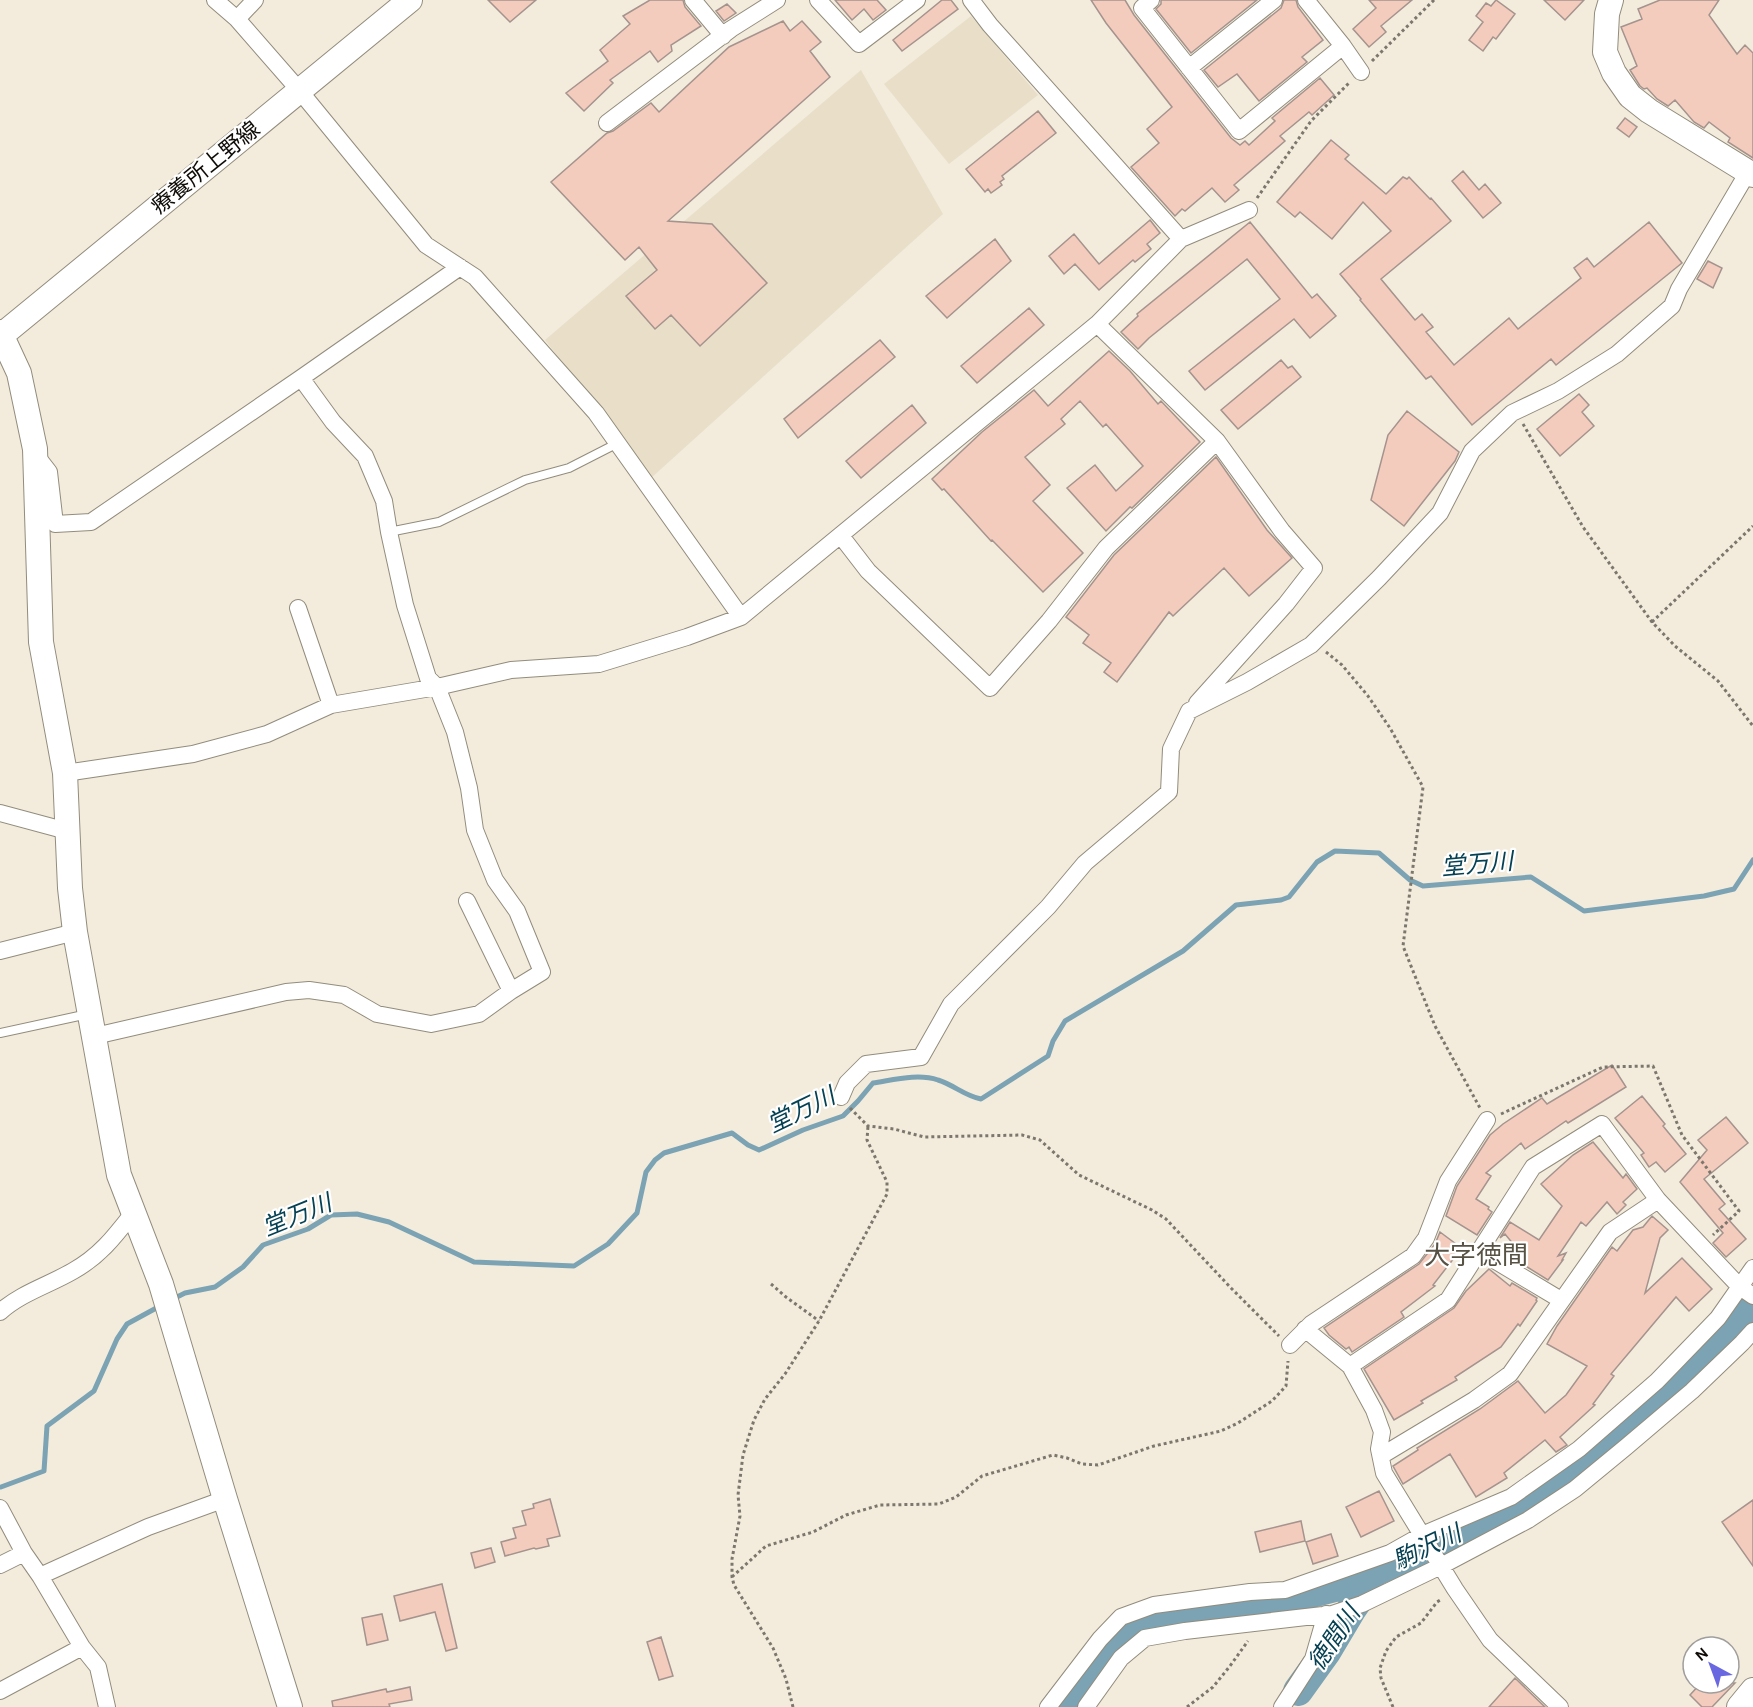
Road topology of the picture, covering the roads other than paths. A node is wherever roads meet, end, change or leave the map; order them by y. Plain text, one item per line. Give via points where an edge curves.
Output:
1 (215, 0) edge
2 (255, 0) edge
3 (410, 0) edge
4 (693, 0) edge
5 (777, 0) edge
6 (818, 0) edge
7 (917, 0) edge
8 (971, 0) edge
9 (1151, 0) edge
10 (1274, 0) edge
11 (1306, 0) edge
12 (1611, 0) edge
13 (237, 19) junction
14 (723, 36) junction
15 (1343, 46) junction
16 (1189, 68) junction
17 (1361, 72) road end
18 (299, 90) junction
19 (606, 123) dead end
20 (1751, 173) edge
21 (1249, 210) road end
22 (1181, 239) junction
23 (459, 267) junction
24 (1097, 324) junction
25 (1, 334) edge
26 (301, 378) junction
27 (1217, 441) junction
28 (618, 443) junction
29 (35, 454) junction
30 (388, 532) junction
31 (841, 536) junction
32 (298, 608) dead end
33 (741, 617) junction
34 (437, 687) junction
35 (331, 705) junction
36 (1189, 711) junction
37 (65, 773) junction
38 (0, 813) edge
39 (67, 831) junction
40 (467, 901) dead end
41 (75, 932) junction
42 (0, 951) edge
43 (511, 991) junction
44 (93, 1025) junction
45 (0, 1033) edge
46 (842, 1097) dead end
47 (1487, 1120) road end
48 (1658, 1200) junction
49 (133, 1213) junction
50 (1479, 1251) junction
51 (1753, 1268) edge
52 (1746, 1291) edge
53 (1561, 1300) junction
54 (0, 1312) edge
55 (1305, 1329) junction
56 (1753, 1330) edge
57 (1290, 1346) road end
58 (1350, 1366) junction
59 (1381, 1456) junction
60 (225, 1499) junction
61 (0, 1508) edge
62 (1424, 1538) junction
63 (24, 1553) junction
64 (1440, 1563) junction
65 (0, 1565) edge
66 (40, 1576) junction
67 (1329, 1614) junction
68 (82, 1647) junction
69 (1753, 1690) edge
70 (0, 1691) edge
71 (107, 1707) edge
72 (290, 1707) edge
73 (1048, 1707) edge
74 (1086, 1707) edge
75 (1282, 1707) edge
76 (1560, 1707) edge
77 (1739, 1707) edge

1 - 13 street
2 - 13 street
3 - 18 street, 療養所上野線
4 - 14 street
5 - 14 street
6 - 7 street via 859,44
8 - 22 street
9 - 16 street via 1142,8
10 - 16 street
11 - 15 street
12 - 20 street via 1605,52 1629,96
13 - 18 street
14 - 19 street
15 - 16 street via 1239,131
15 - 17 street
18 - 23 street via 426,245
18 - 25 street, 療養所上野線
20 - 36 street via 1679,288 1672,306 1617,354 1558,391 1515,411 1472,451 1440,513 1311,645
21 - 22 street
22 - 24 street
23 - 26 street
23 - 28 street via 475,277
24 - 27 street
24 - 31 street
25 - 29 street via 19,373
26 - 29 street via 91,522 54,524 49,471
26 - 30 street via 333,422 365,456 384,501
27 - 31 street via 1106,548 990,688 868,571
27 - 36 street via 1314,568
28 - 30 lane via 569,468 525,480 439,522
28 - 33 street
29 - 37 street via 41,642
30 - 34 street via 428,678
31 - 33 street
32 - 35 street
33 - 34 street via 687,638 598,664 511,670
34 - 35 street
34 - 43 street via 461,754 475,830 495,880 517,911 542,972
35 - 37 street via 267,734 204,751
36 - 46 street via 1171,749 1169,792 1085,863 1048,907 951,1004 921,1057 866,1064 847,1083
37 - 39 street
38 - 39 street
39 - 41 street
40 - 43 street
41 - 42 street
41 - 44 street
43 - 44 street via 479,1014 431,1024 377,1014 344,996 309,990
44 - 45 lane
44 - 49 street via 119,1176
47 - 55 street via 1448,1181 1426,1238 1413,1256
48 - 50 street via 1602,1124 1533,1167
48 - 52 street
48 - 53 street via 1610,1232
49 - 54 street via 104,1248 75,1270
49 - 60 street via 161,1284
50 - 53 street
50 - 58 street via 1448,1300
51 - 52 street
52 - 62 street via 1656,1381 1579,1449 1511,1497
53 - 59 street via 1510,1374
55 - 57 street
55 - 58 street
56 - 64 street via 1692,1391 1575,1489 1528,1520
58 - 59 street via 1382,1432
59 - 62 street via 1384,1473
60 - 66 street via 148,1527
60 - 72 street
61 - 63 street
62 - 64 street
62 - 73 street via 1285,1590 1154,1605 1121,1617
63 - 65 street
63 - 66 street
64 - 67 street via 1362,1604
64 - 76 street via 1490,1640
66 - 68 street
67 - 74 street via 1145,1638 1121,1659
67 - 75 street via 1313,1659
68 - 70 street
68 - 71 street via 98,1667
69 - 77 street

